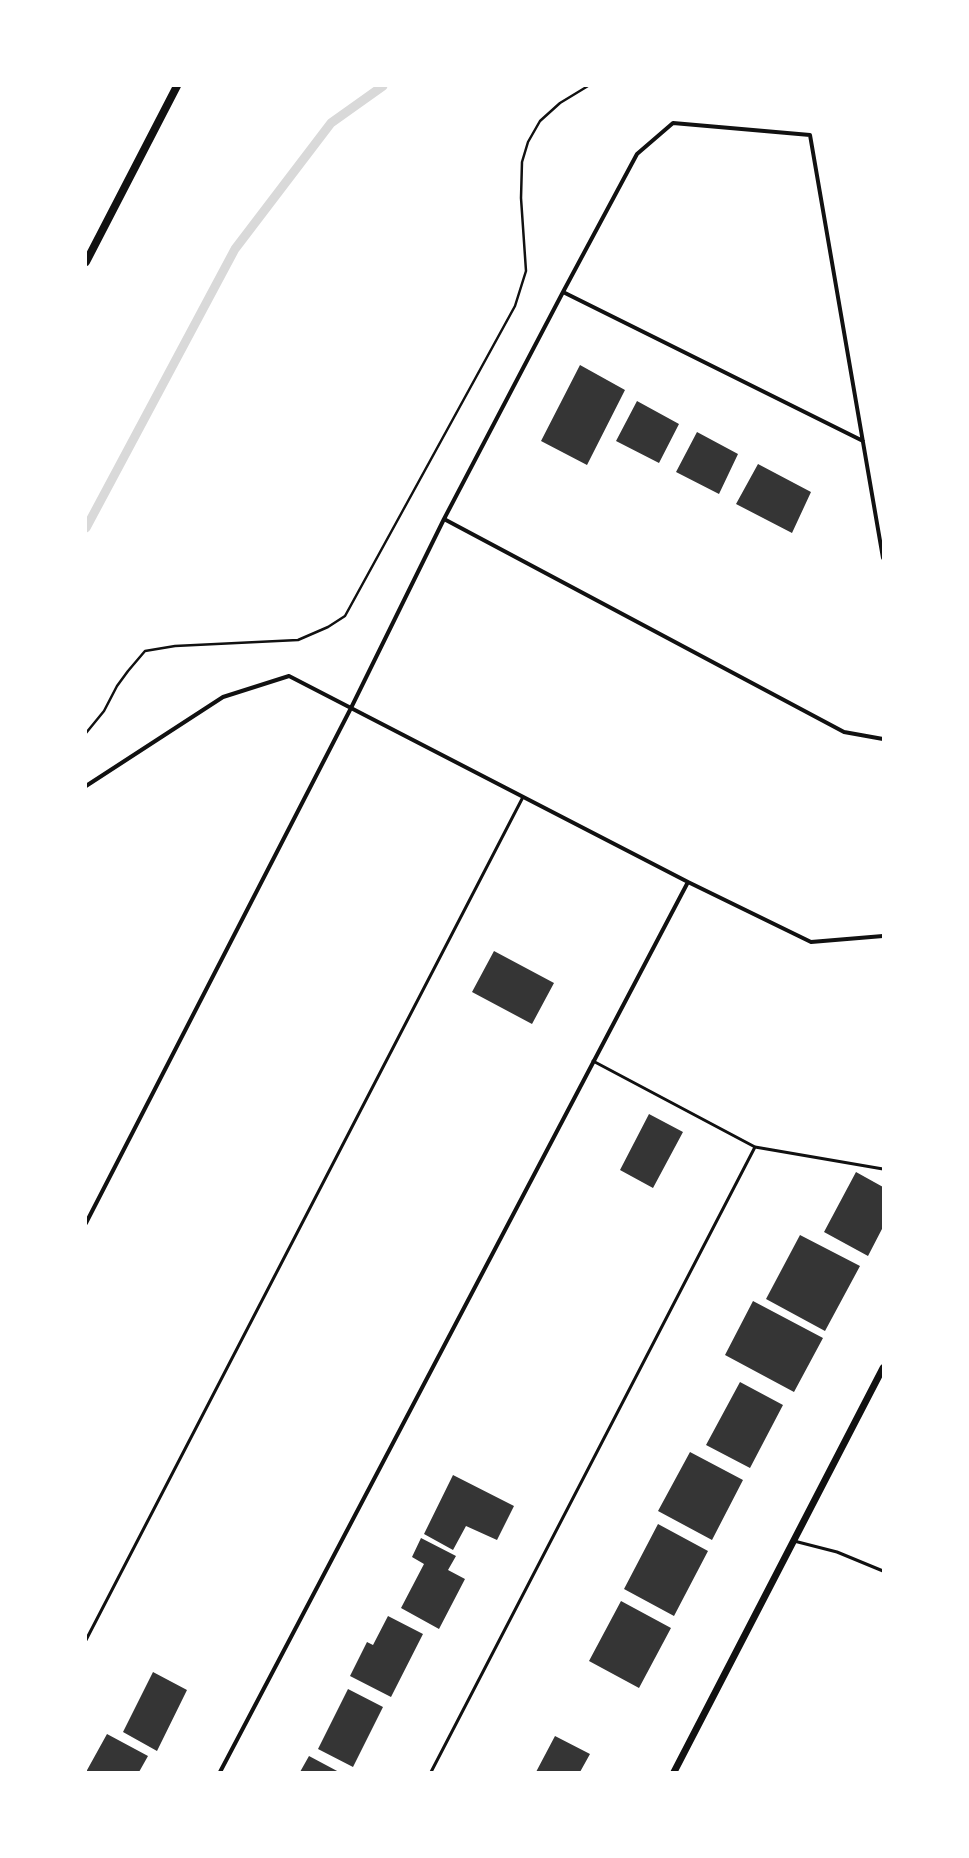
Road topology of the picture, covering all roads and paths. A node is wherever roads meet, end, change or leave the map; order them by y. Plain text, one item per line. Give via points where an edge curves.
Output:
1 (177, 86) edge
2 (588, 86) edge
3 (86, 262) edge
4 (563, 292) junction
5 (863, 441) junction
6 (444, 519) junction
7 (883, 558) edge
8 (351, 708) junction
9 (86, 733) edge
10 (883, 739) edge
11 (86, 786) edge
12 (523, 797) junction
13 (688, 882) junction
14 (883, 936) edge
15 (593, 1060) junction
16 (756, 1147) junction
17 (883, 1169) edge
18 (86, 1223) edge
19 (883, 1368) edge
20 (794, 1541) junction
21 (883, 1571) edge
22 (86, 1640) edge
23 (220, 1772) edge
24 (431, 1772) edge
25 (674, 1772) edge

1 - 3 main road
2 - 9 path via 560,103 540,122 528,142 522,162 521,198 526,271 515,306 345,616 328,627 298,640 175,646 145,651 117,686 104,711
4 - 5 street
4 - 5 street via 637,154 673,123 810,135
4 - 6 street
5 - 7 street
6 - 8 street
6 - 10 street via 844,732
8 - 11 street via 289,676 223,697
8 - 12 street
8 - 18 street
12 - 13 street
12 - 22 lane
13 - 14 street via 811,942
13 - 15 street
15 - 16 lane
15 - 23 street
16 - 17 lane
16 - 24 lane
19 - 20 street
20 - 21 lane via 838,1552
20 - 25 street

